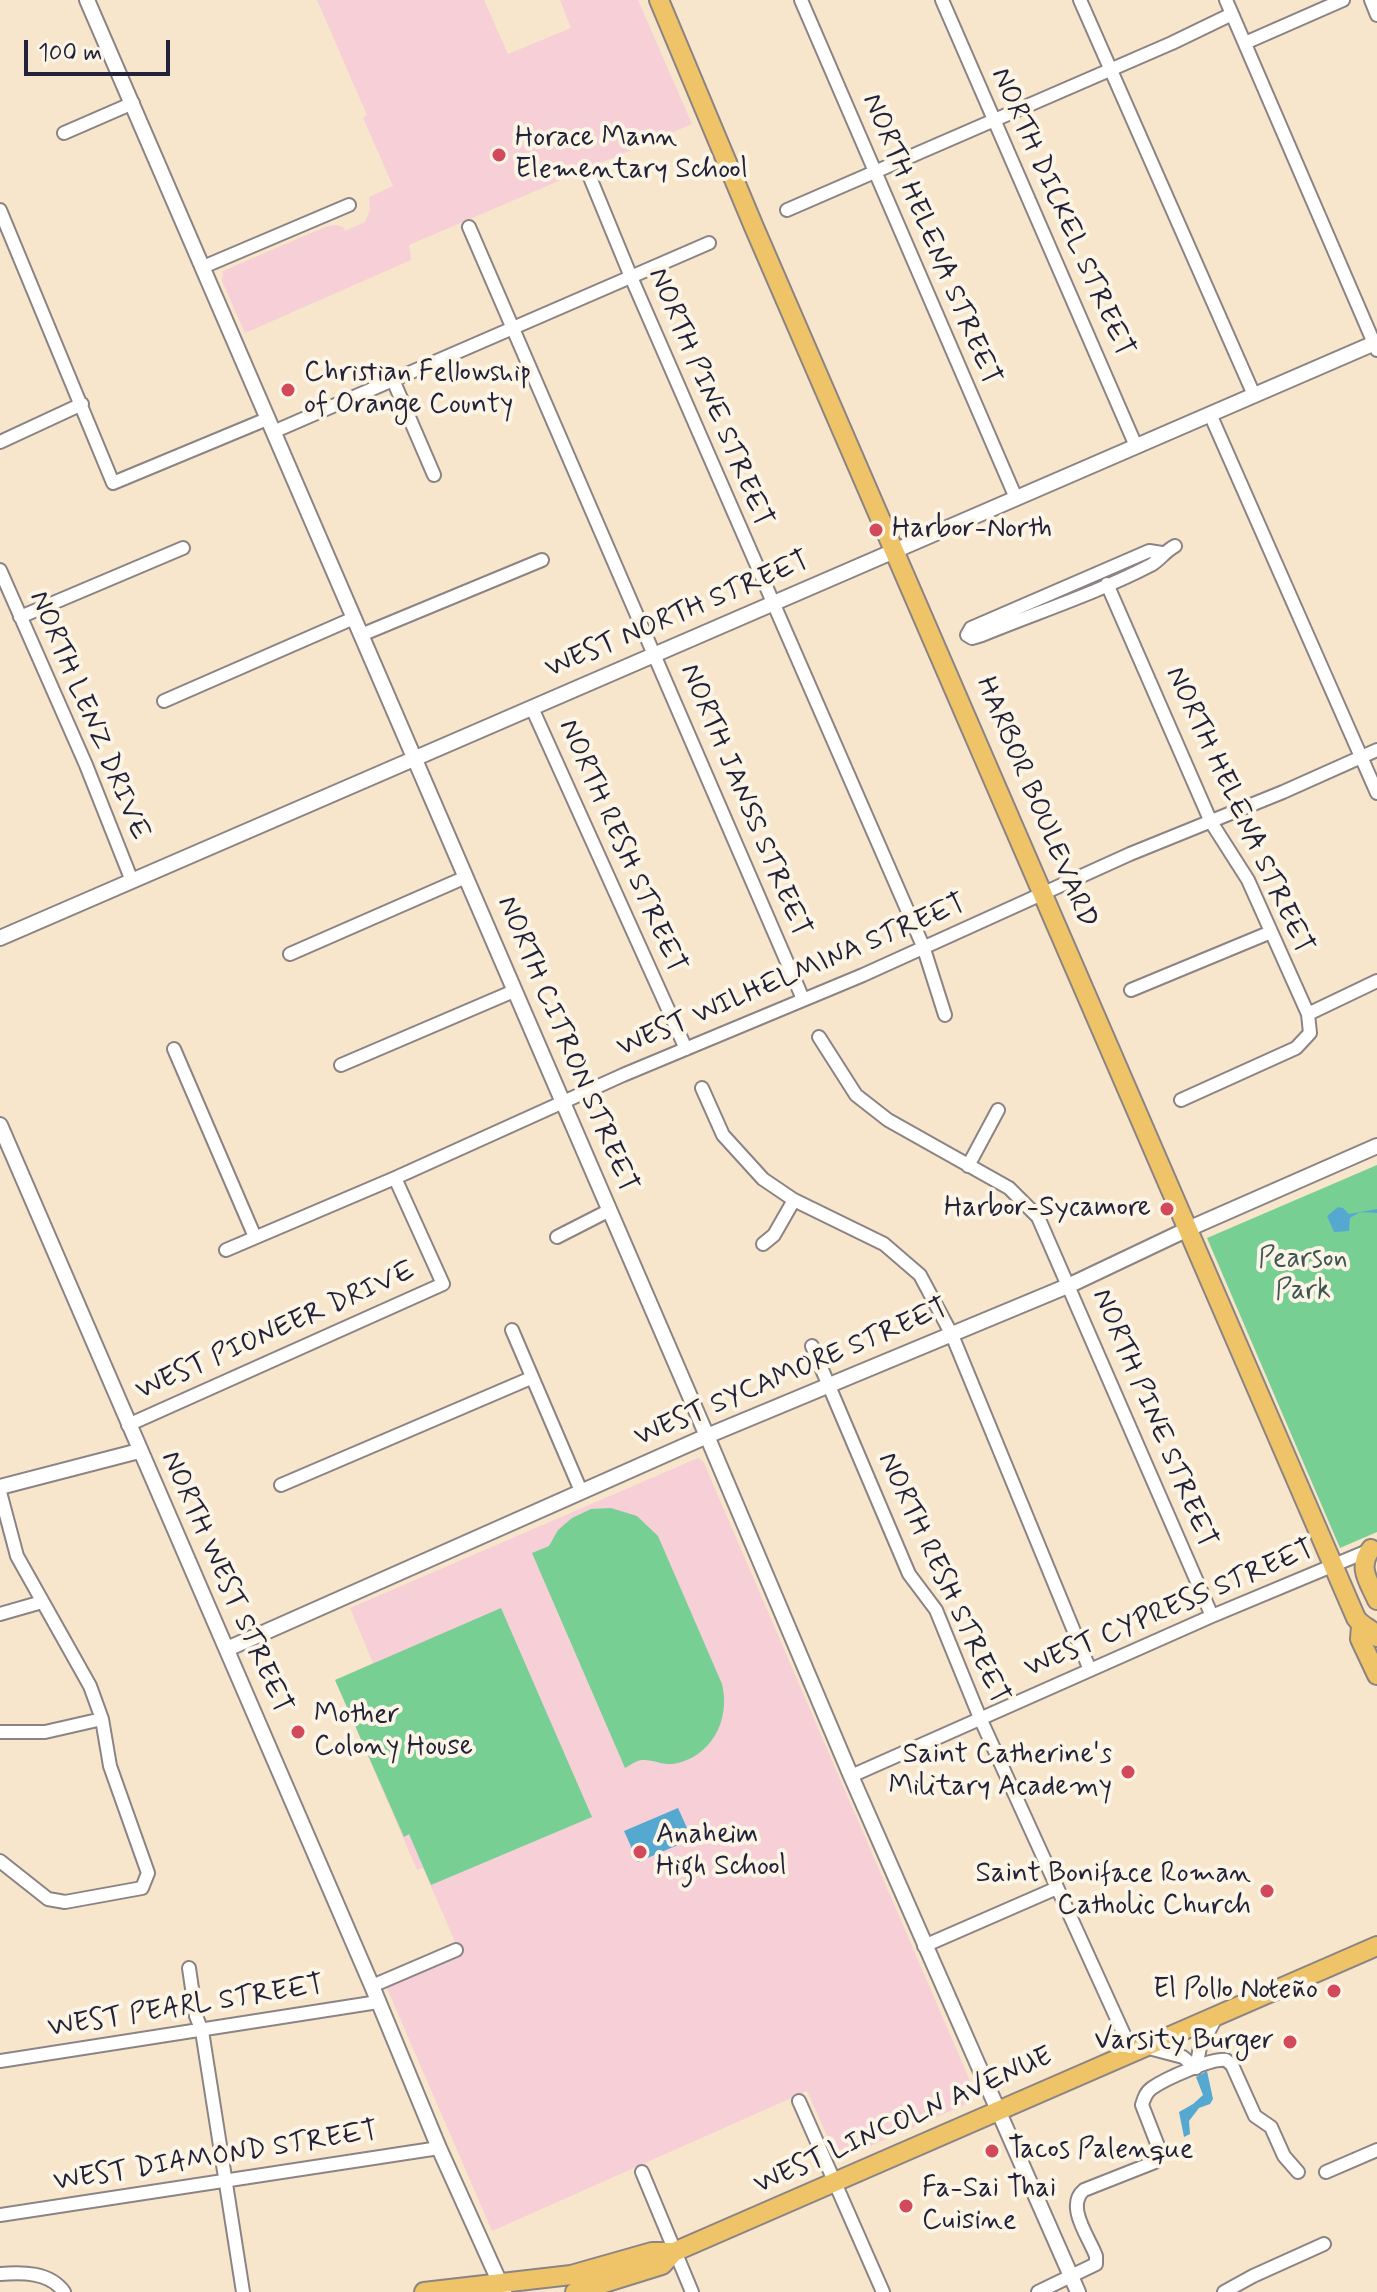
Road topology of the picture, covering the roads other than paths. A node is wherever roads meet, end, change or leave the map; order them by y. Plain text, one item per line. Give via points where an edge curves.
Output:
1 (87, 0) edge
2 (659, 0) edge
3 (801, 0) edge
4 (942, 0) edge
5 (1080, 0) edge
6 (1226, 0) edge
7 (1343, 0) edge
8 (1371, 0) edge
9 (1232, 14) junction
10 (1377, 15) edge
11 (1245, 43) junction
12 (1109, 71) junction
13 (133, 103) junction
14 (994, 120) junction
15 (64, 133) dead end
16 (875, 173) junction
17 (589, 175) dead end
18 (349, 205) dead end
19 (0, 210) edge
20 (787, 210) dead end
21 (469, 227) dead end
22 (709, 243) dead end
23 (203, 267) junction
24 (631, 277) junction
25 (512, 328) junction
26 (1376, 345) edge
27 (393, 380) junction
28 (1254, 395) junction
29 (82, 404) junction
30 (1210, 414) junction
31 (270, 425) junction
32 (0, 442) edge
33 (1136, 446) junction
34 (434, 475) dead end
35 (1016, 498) junction
36 (1175, 546) dead end
37 (183, 548) dead end
38 (896, 550) junction
39 (1162, 553) junction
40 (542, 560) dead end
41 (0, 570) edge
42 (1107, 584) junction
43 (772, 604) junction
44 (20, 617) junction
45 (354, 618) junction
46 (361, 635) junction
47 (654, 655) junction
48 (164, 701) dead end
49 (532, 708) junction
50 (1377, 750) edge
51 (1361, 757) junction
52 (415, 759) junction
53 (1377, 793) edge
54 (1211, 822) junction
55 (466, 877) junction
56 (132, 881) junction
57 (1042, 894) junction
58 (1271, 932) junction
59 (0, 938) edge
60 (923, 946) junction
61 (290, 954) dead end
62 (1377, 981) edge
63 (1131, 990) dead end
64 (514, 991) junction
65 (803, 999) junction
66 (1308, 1014) junction
67 (945, 1015) dead end
68 (819, 1037) dead end
69 (174, 1049) dead end
70 (686, 1049) junction
71 (341, 1065) dead end
72 (702, 1088) dead end
73 (1181, 1100) dead end
74 (562, 1104) junction
75 (998, 1110) dead end
76 (0, 1125) edge
77 (1377, 1146) edge
78 (968, 1166) junction
79 (395, 1178) junction
80 (794, 1200) junction
81 (608, 1211) junction
82 (1188, 1229) junction
83 (255, 1237) junction
84 (557, 1237) dead end
85 (763, 1244) dead end
86 (226, 1250) dead end
87 (1070, 1285) junction
88 (512, 1330) dead end
89 (952, 1335) junction
90 (812, 1346) dead end
91 (531, 1378) junction
92 (829, 1387) junction
93 (128, 1425) junction
94 (707, 1436) junction
95 (139, 1451) junction
96 (281, 1485) dead end
97 (0, 1489) edge
98 (581, 1491) junction
99 (1374, 1548) edge
100 (1333, 1565) junction
101 (1377, 1600) edge
102 (42, 1602) junction
103 (0, 1614) edge
104 (1212, 1616) junction
105 (1361, 1626) junction
106 (1377, 1637) edge
107 (227, 1649) junction
108 (1090, 1670) junction
109 (1377, 1675) edge
110 (980, 1718) junction
111 (102, 1719) junction
112 (0, 1732) edge
113 (851, 1776) junction
114 (0, 1861) edge
115 (1057, 1888) junction
116 (924, 1946) junction
117 (1377, 1946) edge
118 (456, 1950) dead end
119 (189, 1968) dead end
120 (372, 1986) junction
121 (378, 2002) junction
122 (1218, 2015) junction
123 (202, 2031) junction
124 (1138, 2049) junction
125 (0, 2061) edge
126 (1196, 2068) junction
127 (799, 2101) dead end
128 (998, 2111) junction
129 (439, 2148) junction
130 (1377, 2150) edge
131 (642, 2172) dead end
132 (1298, 2172) dead end
133 (1326, 2172) dead end
134 (227, 2180) junction
135 (835, 2184) junction
136 (0, 2215) edge
137 (1324, 2244) dead end
138 (674, 2252) junction
139 (0, 2274) edge
140 (1072, 2277) junction
141 (501, 2287) edge
142 (64, 2292) edge
143 (243, 2292) edge
144 (424, 2292) edge
145 (575, 2292) edge
146 (692, 2292) edge
147 (883, 2292) edge
148 (1038, 2292) edge
149 (1078, 2292) edge
150 (1224, 2292) edge

1 - 13 street, NORTH CITRON STREET
2 - 38 main road, HARBOR BOULEVARD
3 - 16 street, NORTH HELENA STREET
4 - 14 street, NORTH DICKEL STREET
5 - 12 street
6 - 9 street
7 - 11 street
8 - 10 street
9 - 11 street
9 - 12 street
11 - 26 street
12 - 14 street
12 - 28 street
13 - 15 street
13 - 23 street, NORTH CITRON STREET
14 - 16 street
14 - 33 street, NORTH DICKEL STREET
16 - 20 street
16 - 35 street, NORTH HELENA STREET
17 - 24 street, NORTH PINE STREET
18 - 23 street
19 - 29 street
21 - 25 street, NORTH JANSS STREET
22 - 24 street
23 - 31 street, NORTH CITRON STREET
24 - 25 street
24 - 43 street, NORTH PINE STREET
25 - 27 street
25 - 47 street, NORTH JANSS STREET
26 - 28 street, WEST NORTH STREET
27 - 31 street
27 - 34 street
28 - 30 street, WEST NORTH STREET
29 - 31 street via 113,483
29 - 32 street
30 - 33 street, WEST NORTH STREET
30 - 51 street
31 - 45 street, NORTH CITRON STREET
33 - 35 street, WEST NORTH STREET
35 - 38 street, WEST NORTH STREET
36 - 39 street
37 - 44 street
38 - 43 street, WEST NORTH STREET
38 - 57 main road, HARBOR BOULEVARD
39 - 42 street via 1155,563
39 - 42 street via 1149,551 971,628 967,635 982,635
40 - 46 street
41 - 44 street, NORTH LENZ DRIVE
42 - 54 street, NORTH HELENA STREET
43 - 47 street, WEST NORTH STREET
43 - 60 street, NORTH PINE STREET
44 - 56 street, NORTH LENZ DRIVE
45 - 46 street, NORTH CITRON STREET
45 - 48 street
46 - 52 street, NORTH CITRON STREET
47 - 49 street, WEST NORTH STREET
47 - 65 street, NORTH JANSS STREET
49 - 52 street, WEST NORTH STREET
49 - 70 street, NORTH RESH STREET
50 - 51 street, WEST WILHELMINA STREET
51 - 53 street
51 - 54 street, WEST WILHELMINA STREET
52 - 55 street, NORTH CITRON STREET
52 - 56 street, WEST NORTH STREET
54 - 57 street, WEST WILHELMINA STREET
54 - 58 street, NORTH HELENA STREET via 1248,880
55 - 61 street
55 - 64 street, NORTH CITRON STREET
56 - 59 street, WEST NORTH STREET
57 - 60 street, WEST WILHELMINA STREET
57 - 82 main road, HARBOR BOULEVARD
58 - 63 street
58 - 66 street, NORTH HELENA STREET
60 - 65 street, WEST WILHELMINA STREET
60 - 67 street, NORTH PINE STREET
62 - 66 street
64 - 71 street
64 - 74 street, NORTH CITRON STREET
65 - 70 street, WEST WILHELMINA STREET
66 - 73 street via 1310,1033 1296,1048
68 - 78 street, NORTH PINE STREET via 856,1095
69 - 83 street
70 - 74 street, WEST WILHELMINA STREET
72 - 80 street via 717,1124 738,1153
74 - 79 street, WEST WILHELMINA STREET
74 - 81 street, NORTH CITRON STREET
75 - 78 street
76 - 93 street, NORTH WEST STREET
77 - 82 street, WEST SYCAMORE STREET
78 - 87 street, NORTH PINE STREET via 1009,1188 1038,1217
79 - 83 street, WEST WILHELMINA STREET
79 - 93 street, WEST PIONEER DRIVE via 443,1284
80 - 85 street
80 - 89 street via 884,1244 920,1275
81 - 84 street
81 - 94 street, NORTH CITRON STREET
82 - 87 street, WEST SYCAMORE STREET
82 - 100 main road, HARBOR BOULEVARD
83 - 86 street, WEST WILHELMINA STREET
87 - 89 street, WEST SYCAMORE STREET
87 - 104 street, NORTH PINE STREET
88 - 91 street
89 - 92 street, WEST SYCAMORE STREET
89 - 108 street
90 - 92 street, NORTH RESH STREET
91 - 96 street
91 - 98 street
92 - 94 street, WEST SYCAMORE STREET
92 - 110 street, NORTH RESH STREET via 909,1574 936,1610
93 - 95 street, NORTH WEST STREET
94 - 98 street, WEST SYCAMORE STREET
94 - 113 street, NORTH CITRON STREET
95 - 97 street
95 - 107 street, NORTH WEST STREET
97 - 102 street via 17,1556
98 - 107 street, WEST SYCAMORE STREET
99 - 100 street, WEST CYPRESS STREET
99 - 101 main road via 1363,1568
100 - 104 street, WEST CYPRESS STREET
100 - 105 main road, HARBOR BOULEVARD
102 - 103 street
102 - 111 street via 90,1686
104 - 108 street, WEST CYPRESS STREET
105 - 106 main road
105 - 109 main road, HARBOR BOULEVARD via 1360,1639
107 - 120 street, NORTH WEST STREET
108 - 110 street, WEST CYPRESS STREET
110 - 113 street, WEST CYPRESS STREET
110 - 115 street, NORTH RESH STREET
111 - 112 street via 45,1732
111 - 114 street via 110,1766 148,1873 142,1888 65,1902 48,1899
113 - 116 street, NORTH CITRON STREET
115 - 116 street
115 - 124 street, NORTH RESH STREET
116 - 128 street, NORTH CITRON STREET
117 - 122 main road, WEST LINCOLN AVENUE
118 - 120 street
119 - 123 street
120 - 121 street, NORTH WEST STREET
121 - 123 street, WEST PEARL STREET
121 - 129 street, NORTH WEST STREET
122 - 124 main road, WEST LINCOLN AVENUE
122 - 126 street via 1198,2050
123 - 125 street, WEST PEARL STREET
123 - 134 street
124 - 126 street via 1183,2057
124 - 128 main road, WEST LINCOLN AVENUE
126 - 132 street via 1219,2059 1229,2062 1255,2116 1271,2127
126 - 140 street via 1144,2097 1142,2111 1158,2146 1153,2164 1079,2195 1076,2207 1097,2259 1094,2267
127 - 135 street
128 - 135 main road, WEST LINCOLN AVENUE
128 - 140 street, NORTH CITRON STREET
129 - 134 street, WEST DIAMOND STREET
129 - 141 street, NORTH WEST STREET
130 - 133 street
131 - 138 street
134 - 136 street, WEST DIAMOND STREET
134 - 143 street
135 - 138 main road, WEST LINCOLN AVENUE
135 - 147 street
137 - 150 street
138 - 141 main road, WEST LINCOLN AVENUE via 652,2252 571,2275
138 - 145 main road, WEST LINCOLN AVENUE via 662,2265
138 - 146 street
139 - 142 street via 23,2272 55,2281
140 - 148 street
140 - 149 street, NORTH CITRON STREET
141 - 144 main road, WEST LINCOLN AVENUE

